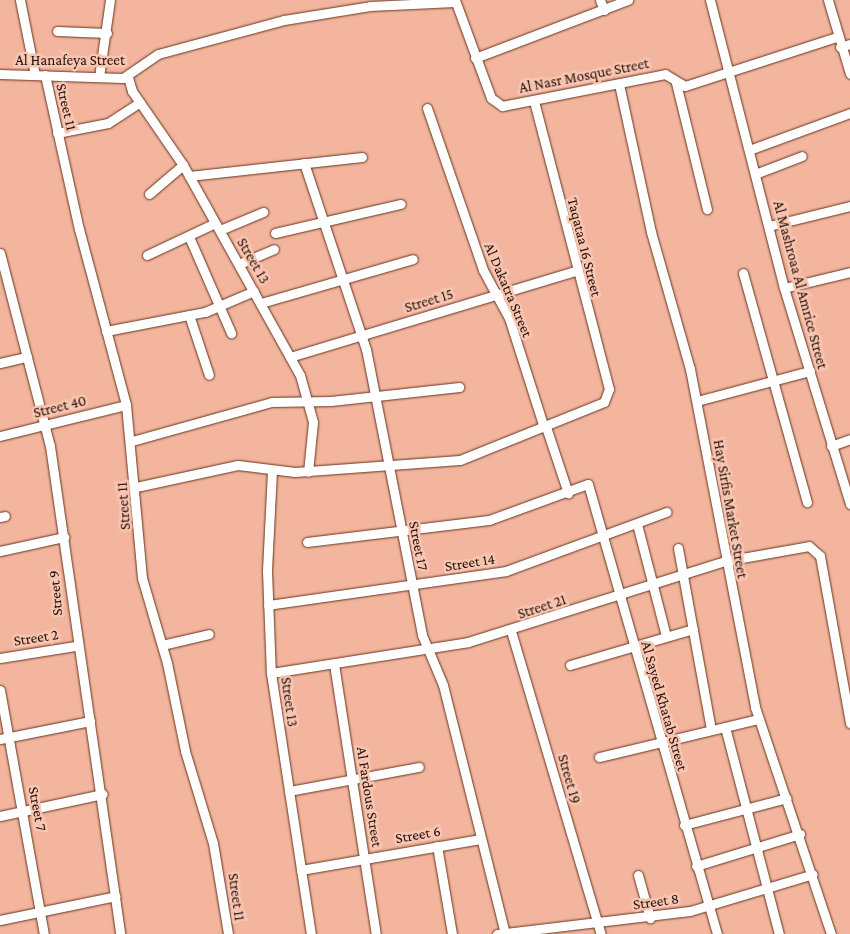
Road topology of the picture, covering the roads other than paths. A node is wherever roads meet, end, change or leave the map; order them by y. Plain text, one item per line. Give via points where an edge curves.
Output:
1 (20, 0) edge
2 (110, 0) edge
3 (600, 0) edge
4 (628, 0) edge
5 (710, 0) edge
6 (828, 0) edge
7 (455, 1) edge
8 (604, 10) junction
9 (56, 31) dead end
10 (107, 33) junction
11 (837, 37) junction
12 (850, 44) edge
13 (840, 47) junction
14 (475, 58) junction
15 (729, 71) junction
16 (0, 74) edge
17 (850, 74) edge
18 (35, 75) junction
19 (45, 75) junction
20 (99, 77) junction
21 (128, 77) junction
22 (676, 83) junction
23 (619, 84) junction
24 (534, 101) junction
25 (140, 102) junction
26 (427, 108) dead end
27 (850, 113) edge
28 (58, 133) junction
29 (749, 150) junction
30 (802, 156) dead end
31 (362, 157) dead end
32 (304, 163) junction
33 (183, 165) junction
34 (755, 174) junction
35 (189, 176) junction
36 (149, 194) dead end
37 (401, 204) dead end
38 (850, 206) edge
39 (706, 210) dead end
40 (263, 212) dead end
41 (323, 222) junction
42 (769, 226) junction
43 (218, 227) junction
44 (275, 233) dead end
45 (190, 238) junction
46 (274, 249) dead end
47 (0, 253) edge
48 (148, 255) dead end
49 (413, 259) dead end
50 (239, 264) junction
51 (575, 272) junction
52 (850, 272) edge
53 (2, 273) edge
54 (743, 273) dead end
55 (344, 279) junction
56 (784, 288) junction
57 (254, 291) junction
58 (497, 295) junction
59 (261, 303) junction
60 (222, 307) junction
61 (189, 315) junction
62 (106, 331) junction
63 (231, 333) dead end
64 (363, 335) junction
65 (27, 357) junction
66 (290, 357) junction
67 (0, 363) edge
68 (810, 371) junction
69 (210, 375) dead end
70 (771, 382) junction
71 (459, 387) dead end
72 (376, 395) junction
73 (310, 401) junction
74 (697, 401) junction
75 (126, 405) junction
76 (46, 424) junction
77 (545, 427) junction
78 (0, 436) edge
79 (850, 439) edge
80 (132, 442) junction
81 (831, 446) junction
82 (388, 465) junction
83 (272, 471) junction
84 (308, 472) junction
85 (136, 487) junction
86 (568, 493) junction
87 (807, 502) dead end
88 (850, 504) edge
89 (666, 512) dead end
90 (637, 524) junction
91 (401, 532) junction
92 (64, 537) junction
93 (602, 537) junction
94 (307, 542) dead end
95 (678, 548) dead end
96 (0, 551) edge
97 (725, 561) junction
98 (683, 575) junction
99 (412, 585) junction
100 (653, 585) junction
101 (619, 596) junction
102 (268, 605) junction
103 (693, 629) junction
104 (511, 631) junction
105 (209, 634) dead end
106 (666, 636) junction
107 (75, 646) junction
108 (162, 646) junction
109 (633, 646) junction
110 (428, 650) junction
111 (0, 658) edge
112 (334, 664) junction
113 (570, 664) dead end
114 (271, 673) junction
115 (0, 690) edge
116 (848, 701) edge
117 (759, 719) junction
118 (90, 721) junction
119 (850, 724) edge
120 (725, 727) junction
121 (711, 730) junction
122 (4, 738) edge
123 (659, 742) junction
124 (599, 757) dead end
125 (419, 767) dead end
126 (352, 779) junction
127 (288, 791) junction
128 (103, 794) junction
129 (787, 798) junction
130 (747, 808) junction
131 (23, 811) junction
132 (0, 816) edge
133 (684, 825) junction
134 (800, 834) junction
135 (480, 839) junction
136 (437, 846) junction
137 (757, 847) junction
138 (364, 858) junction
139 (696, 866) junction
140 (301, 870) junction
141 (813, 874) junction
142 (638, 875) dead end
143 (768, 888) junction
144 (116, 896) junction
145 (709, 907) junction
146 (42, 912) junction
147 (650, 918) junction
148 (0, 920) edge
149 (597, 923) junction
150 (44, 934) edge
151 (120, 934) edge
152 (228, 934) edge
153 (311, 934) edge
154 (376, 934) edge
155 (452, 934) edge
156 (502, 934) edge
157 (601, 934) edge
158 (717, 934) edge
159 (779, 934) edge
160 (830, 934) edge

1 - 18 street
2 - 10 street
3 - 8 street
4 - 8 street
5 - 15 street, Al Mashroaa Al Amrice Street
6 - 11 street
7 - 14 street, Al Nasr Mosque Street
7 - 21 street, Al Hanafeya Street via 370,6 284,20 158,54
8 - 14 street
9 - 10 street
10 - 20 street
11 - 13 street
11 - 15 street, Al Nasr Mosque Street
12 - 13 street
13 - 17 street
14 - 24 street, Al Nasr Mosque Street via 496,104
15 - 22 street, Al Nasr Mosque Street via 685,86
15 - 29 street, Al Mashroaa Al Amrice Street
16 - 18 street, Al Hanafeya Street
18 - 19 street, Al Hanafeya Street
19 - 20 street, Al Hanafeya Street
19 - 28 street, Street 11
20 - 21 street, Al Hanafeya Street
21 - 25 street, Street 13
22 - 23 street, Al Nasr Mosque Street via 667,74
22 - 39 street
23 - 24 street, Al Nasr Mosque Street
23 - 74 street, Hay Sirfis Market Street via 652,232
24 - 51 street, Taqataa 16 Street
25 - 28 street via 108,123
25 - 33 street, Street 13
26 - 58 street, Al Dakatra Street via 478,257
27 - 29 street
28 - 62 street, Street 11
29 - 34 street, Al Mashroaa Al Amrice Street
30 - 34 street
31 - 32 street
32 - 35 street
32 - 41 street, Street 17
33 - 35 street, Street 13
33 - 36 street
34 - 42 street, Al Mashroaa Al Amrice Street
35 - 43 street, Street 13
37 - 41 street
38 - 42 street
40 - 43 street
41 - 44 street
41 - 55 street, Street 17
42 - 56 street, Al Mashroaa Al Amrice Street
43 - 45 street
43 - 50 street, Street 13
45 - 48 street
45 - 60 street
46 - 50 street
47 - 53 street, Street 9
49 - 55 street
50 - 57 street, Street 13
51 - 58 street, Street 15
51 - 77 street, Taqataa 16 Street via 609,389 607,398
52 - 56 street
53 - 65 street, Street 9
54 - 70 street
55 - 59 street
55 - 64 street, Street 17
56 - 68 street, Al Mashroaa Al Amrice Street
57 - 59 street, Street 13
57 - 60 street
58 - 64 street, Street 15
58 - 77 street, Al Dakatra Street
59 - 66 street, Street 13
60 - 61 street
60 - 63 street
61 - 62 street
61 - 69 street
62 - 75 street, Street 11
64 - 66 street, Street 15
64 - 72 street, Street 17
65 - 67 street
65 - 76 street, Street 9
66 - 73 street, Street 13
68 - 70 street
68 - 81 street, Al Mashroaa Al Amrice Street
70 - 74 street
70 - 87 street
71 - 72 street
72 - 73 street
72 - 82 street, Street 17
73 - 80 street via 272,402
73 - 84 street, Street 13
74 - 97 street, Hay Sirfis Market Street
75 - 76 street, Street 40
75 - 80 street, Street 11
76 - 78 street, Street 40
76 - 92 street, Street 9
77 - 82 street via 472,457
77 - 86 street, Al Dakatra Street
79 - 81 street
80 - 85 street, Street 11
81 - 88 street, Al Mashroaa Al Amrice Street
82 - 84 street
82 - 91 street, Street 17
83 - 84 street
83 - 85 street via 238,464
83 - 102 street, Street 13
85 - 108 street, Street 11 via 142,578
86 - 91 street via 489,520
86 - 93 street, Al Sayed Khatab Street via 588,484
89 - 90 street, Street 14
90 - 93 street, Street 14
90 - 100 street
91 - 94 street
91 - 99 street, Street 17
92 - 96 street
92 - 107 street, Street 9
93 - 99 street, Street 14 via 506,571
93 - 101 street, Al Sayed Khatab Street
95 - 98 street
97 - 98 street, Street 21
97 - 116 street, Street 21 via 815,548
97 - 117 street, Hay Sirfis Market Street
98 - 100 street, Street 21
98 - 103 street
99 - 102 street, Street 14
99 - 110 street, Street 17
100 - 101 street, Street 21
100 - 106 street
101 - 104 street, Street 21
101 - 109 street, Al Sayed Khatab Street
102 - 114 street, Street 13
103 - 106 street
103 - 121 street
104 - 110 street, Street 21
104 - 149 street, Street 19
105 - 108 street
106 - 109 street
107 - 111 street, Street 2
107 - 118 street, Street 9
108 - 152 street, Street 11 via 185,751 213,843
109 - 113 street
109 - 123 street, Al Sayed Khatab Street
110 - 112 street, Street 21
110 - 135 street, Street 17 via 443,685
112 - 114 street, Street 21
112 - 126 street, Al Fardous Street
114 - 127 street, Street 13
115 - 122 street, Street 7
116 - 119 street
117 - 120 street
117 - 129 street, Hay Sirfis Market Street
118 - 122 street
118 - 128 street, Street 9
120 - 121 street
120 - 130 street
121 - 123 street
122 - 131 street, Street 7
123 - 124 street
123 - 133 street, Al Sayed Khatab Street
125 - 126 street
126 - 127 street
126 - 138 street, Al Fardous Street
127 - 140 street, Street 13
128 - 131 street
128 - 144 street, Street 9
129 - 130 street
129 - 134 street, Hay Sirfis Market Street
130 - 133 street
130 - 137 street
131 - 132 street
131 - 146 street, Street 7
133 - 139 street, Al Sayed Khatab Street
134 - 137 street
134 - 141 street, Hay Sirfis Market Street
135 - 136 street, Street 6
135 - 156 street, Street 17
136 - 138 street, Street 6
136 - 155 street
137 - 139 street
137 - 143 street
138 - 140 street, Street 6
138 - 154 street, Al Fardous Street
139 - 145 street, Al Sayed Khatab Street
140 - 153 street, Street 13
141 - 143 street, Street 8
141 - 160 street, Hay Sirfis Market Street
142 - 147 street
143 - 145 street, Street 8
143 - 159 street
144 - 146 street
144 - 151 street, Street 9
145 - 147 street, Street 8
145 - 158 street, Al Sayed Khatab Street
146 - 148 street
146 - 150 street, Street 7
147 - 149 street, Street 8
149 - 156 street, Street 8
149 - 157 street, Street 19

